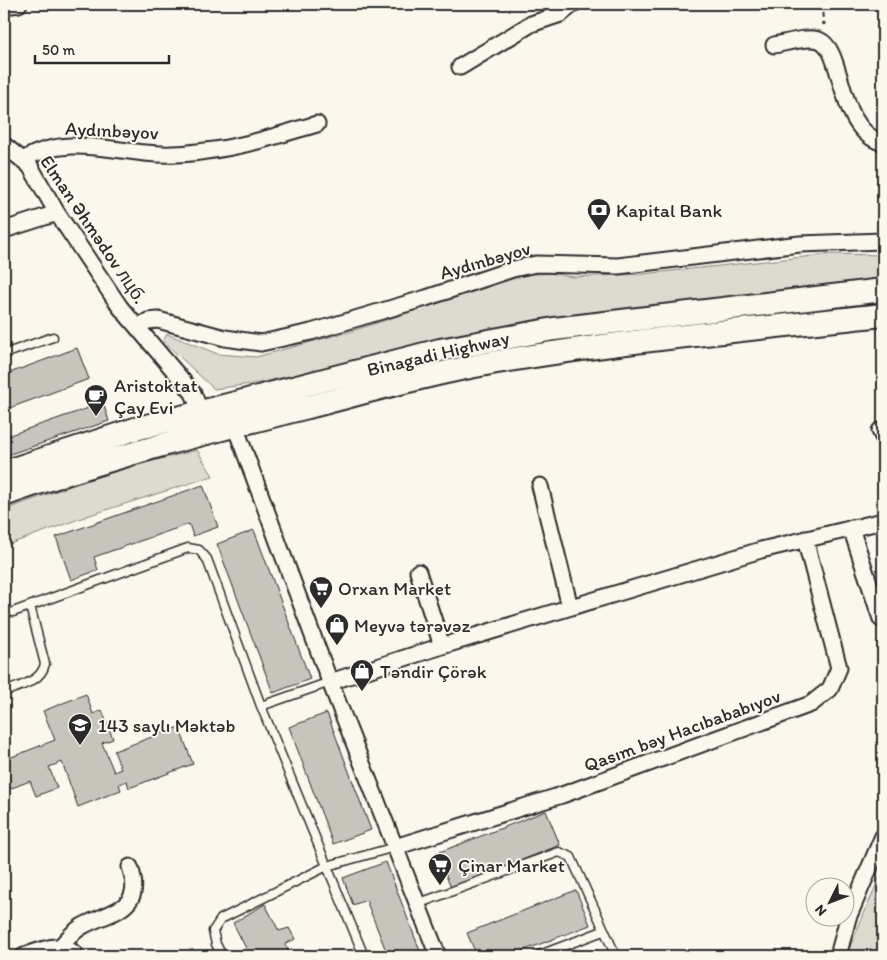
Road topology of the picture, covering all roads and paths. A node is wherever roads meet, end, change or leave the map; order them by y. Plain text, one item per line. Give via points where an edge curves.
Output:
1 (19, 4) edge
2 (573, 4) edge
3 (822, 4) edge
4 (4, 6) edge
5 (821, 40) junction
6 (774, 45) dead end
7 (460, 66) dead end
8 (317, 124) dead end
9 (883, 143) edge
10 (4, 145) edge
11 (23, 160) junction
12 (57, 213) junction
13 (4, 230) edge
14 (883, 242) edge
15 (883, 290) edge
16 (883, 315) edge
17 (137, 327) junction
18 (53, 337) dead end
19 (4, 354) edge
20 (228, 404) junction
21 (204, 421) junction
22 (234, 425) junction
23 (4, 472) edge
24 (540, 486) dead end
25 (4, 495) edge
26 (883, 521) edge
27 (851, 528) junction
28 (805, 539) junction
29 (418, 572) dead end
30 (30, 606) junction
31 (570, 607) junction
32 (13, 612) dead end
33 (881, 619) dead end
34 (442, 646) junction
35 (330, 682) junction
36 (4, 692) edge
37 (261, 706) junction
38 (883, 836) edge
39 (395, 847) junction
40 (326, 866) junction
41 (130, 867) dead end
42 (417, 904) junction
43 (603, 931) junction
44 (61, 946) junction
45 (24, 956) edge
46 (77, 956) edge
47 (222, 956) edge
48 (364, 956) edge
49 (438, 956) edge
50 (537, 956) edge
51 (616, 956) edge
52 (838, 956) edge

1 - 4 street
2 - 7 street via 561,14 531,24
3 - 5 path
5 - 6 street
5 - 9 street via 830,51 850,109 861,130 871,139
8 - 11 street, Aydınbəyov via 256,142 207,151 147,154 103,147 57,146 36,151
10 - 11 street, Elman Əhmədov лцб.
11 - 12 street, Elman Əhmədov лцб. via 38,178
12 - 13 street
12 - 17 street, Elman Əhmədov лцб.
14 - 17 street, Aydınbəyov via 800,244 618,266 536,264 310,332 261,343 225,338 158,320 148,320
15 - 20 main road, Binagadi Highway via 490,340
16 - 22 main road, Binagadi Highway via 614,345 495,362
17 - 21 street, Elman Əhmədov лцб. via 183,378
18 - 19 lane
20 - 21 main road, Binagadi Highway
20 - 22 street
21 - 22 main road, Binagadi Highway
21 - 23 main road, Binagadi Highway via 82,445
21 - 25 main road, Binagadi Highway via 90,466
22 - 35 street
24 - 31 street
26 - 27 street
27 - 28 street
27 - 33 street
28 - 31 street
28 - 39 street, Qasım bəy Hacıbababıyov via 839,668 830,689 811,704 562,795
29 - 34 street
30 - 32 lane
30 - 36 lane via 45,664 43,671 39,678
30 - 37 lane via 188,548 199,550 207,559
31 - 34 street
34 - 35 street
35 - 37 lane
35 - 39 street
37 - 40 lane
38 - 52 street via 848,918
39 - 40 lane
39 - 42 street
40 - 47 lane via 221,918 214,930
40 - 48 lane
41 - 44 street via 134,888 124,908 82,926
42 - 43 lane via 558,852 571,857
42 - 49 street
43 - 50 lane
43 - 51 lane
44 - 45 street
44 - 46 street

